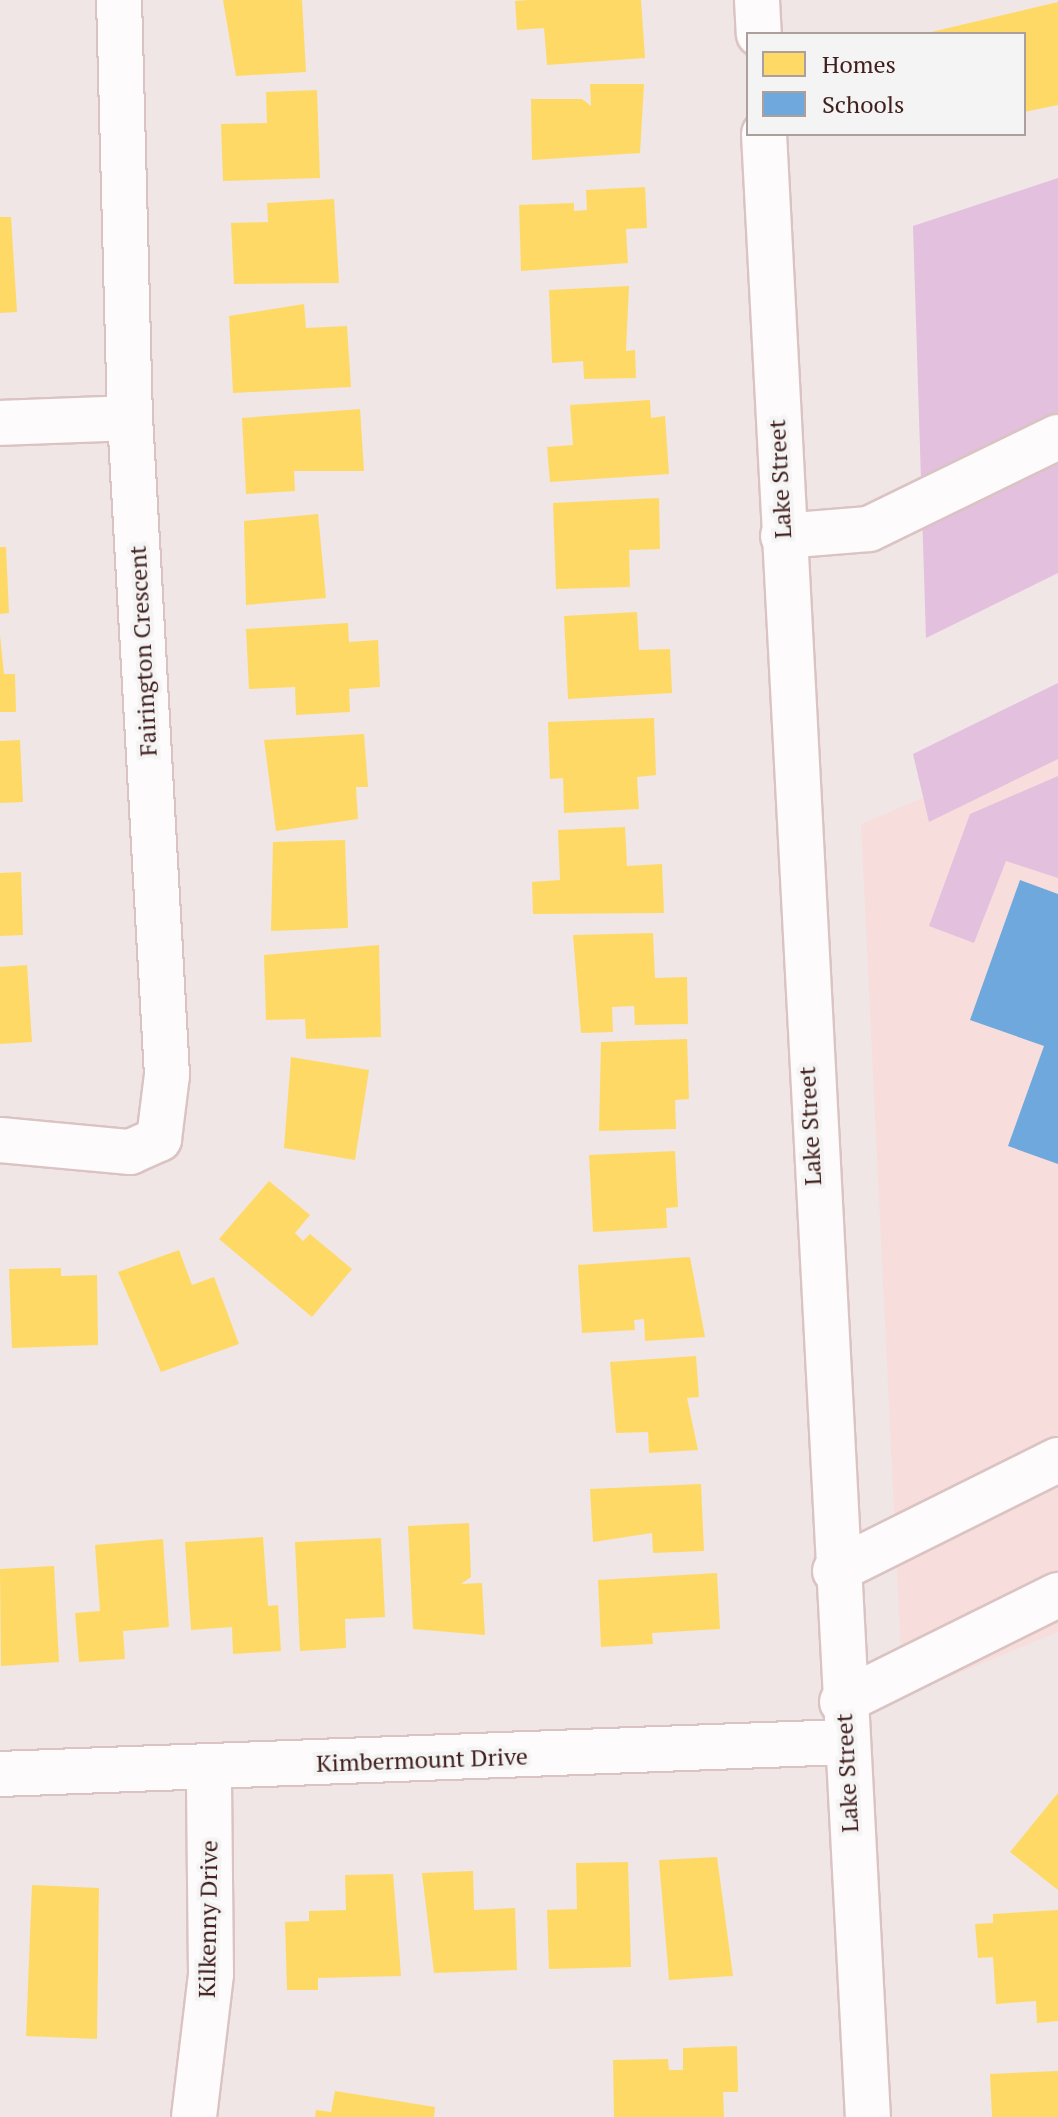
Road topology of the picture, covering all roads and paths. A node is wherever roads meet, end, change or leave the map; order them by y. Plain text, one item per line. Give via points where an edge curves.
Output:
1 (119, 0) edge
2 (757, 0) edge
3 (759, 32) edge
4 (764, 136) edge
5 (130, 418) junction
6 (0, 423) edge
7 (1058, 437) edge
8 (783, 536) junction
9 (0, 1140) edge
10 (1058, 1460) edge
11 (835, 1571) junction
12 (1058, 1595) edge
13 (843, 1722) junction
14 (209, 1769) junction
15 (0, 1774) edge
16 (194, 2117) edge
17 (868, 2117) edge

1 - 5 street, Fairington Crescent
2 - 3 street
4 - 8 street, Lake Street
5 - 6 street
5 - 9 street, Fairington Crescent via 167,1075 159,1139 130,1152
7 - 8 street via 869,529
8 - 11 street, Lake Street
10 - 11 street
11 - 13 street, Lake Street
12 - 13 street
13 - 14 street, Kimbermount Drive
13 - 17 street, Lake Street
14 - 15 street, Kimbermount Drive
14 - 16 street, Kilkenny Drive via 211,1974

